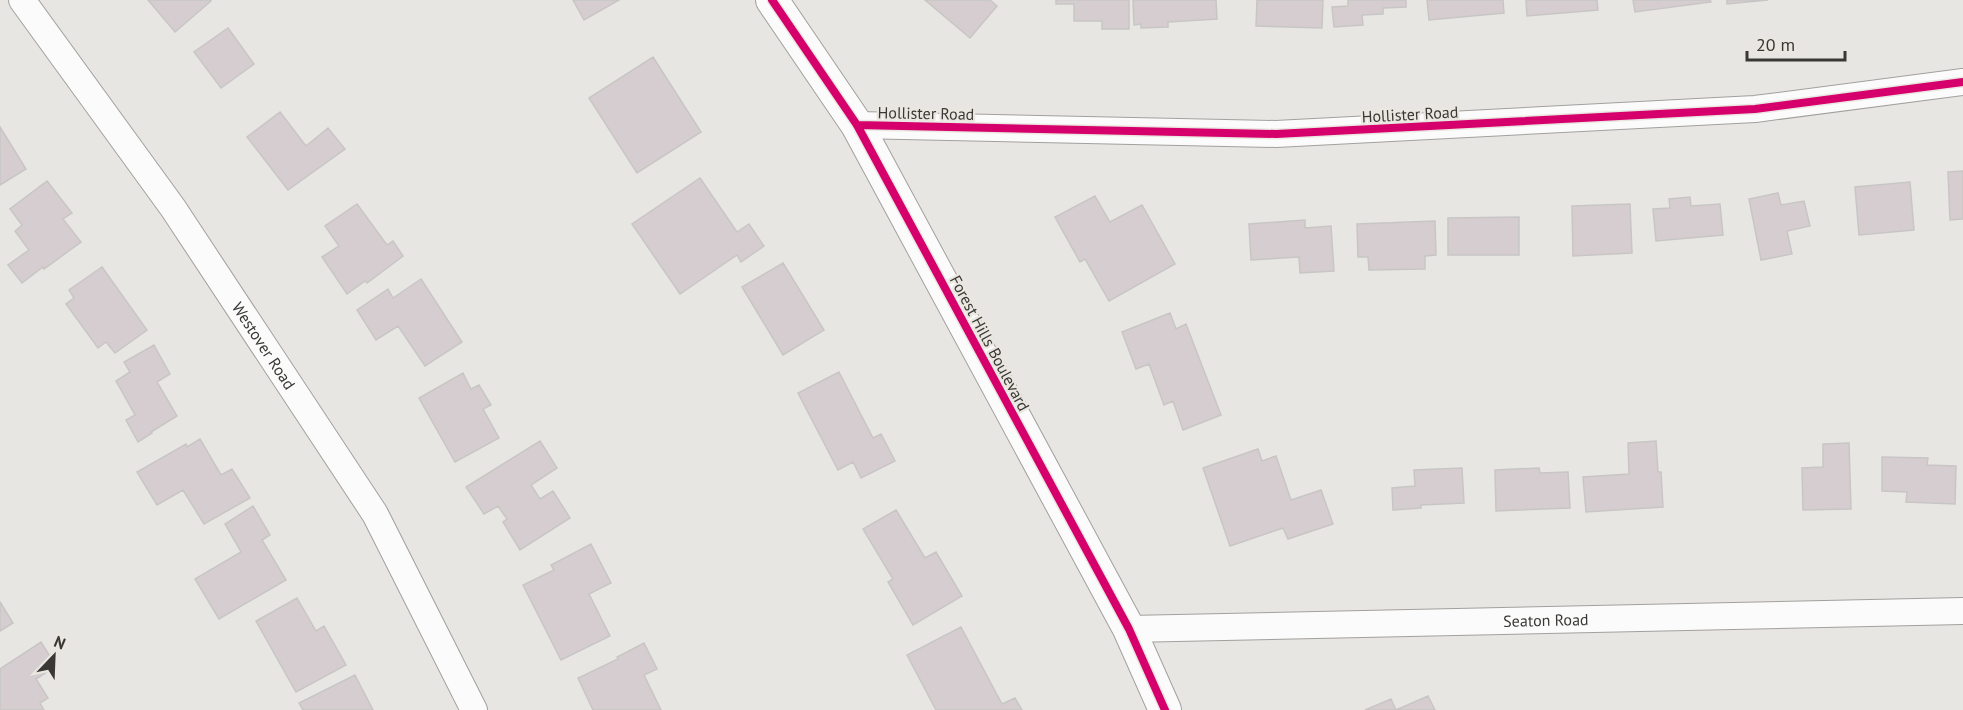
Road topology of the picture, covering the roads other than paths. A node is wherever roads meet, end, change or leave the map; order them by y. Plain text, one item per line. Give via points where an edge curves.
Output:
1 (22, 0) edge
2 (772, 0) edge
3 (1963, 82) edge
4 (857, 125) junction
5 (1963, 611) edge
6 (1130, 629) junction
7 (474, 710) edge
8 (1165, 710) edge

1 - 7 street, Westover Road via 173,208 375,514
2 - 4 street, Forest Hills Boulevard
3 - 4 street, Hollister Road via 1755,109 1276,134
4 - 6 street, Forest Hills Boulevard
5 - 6 street, Seaton Road
6 - 8 street, Forest Hills Boulevard

